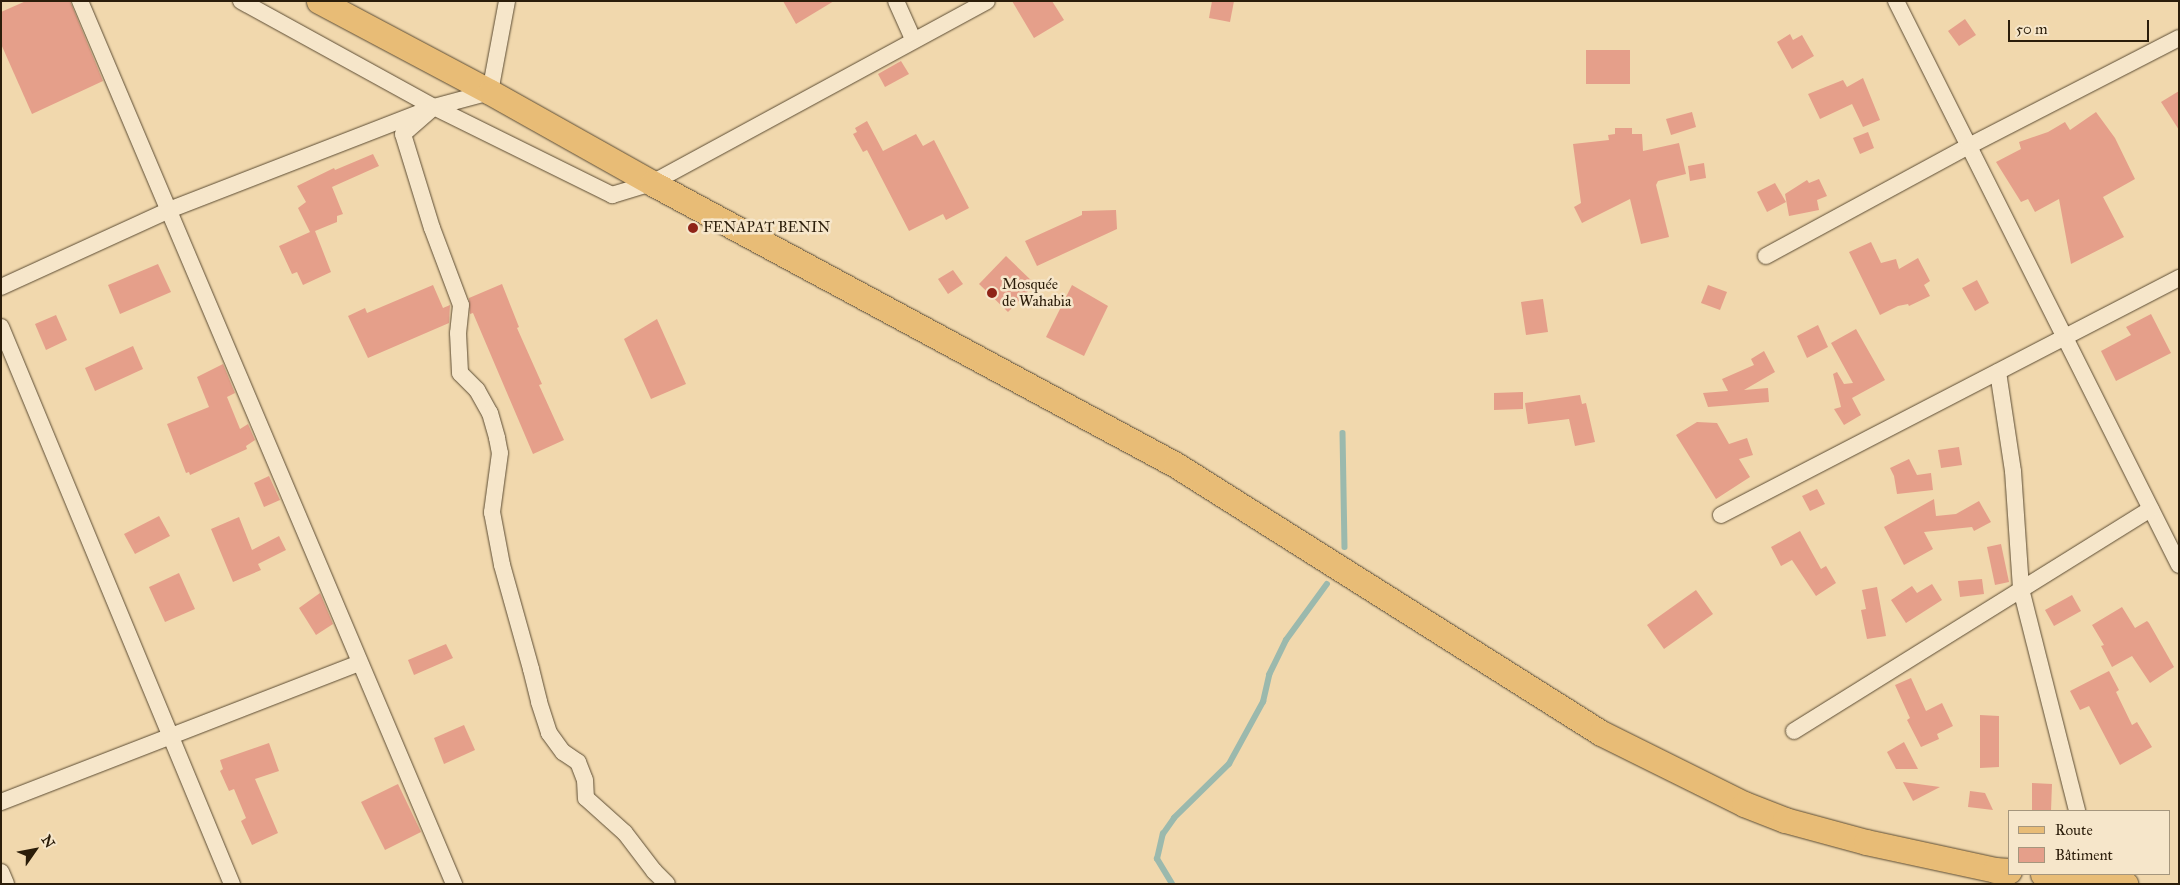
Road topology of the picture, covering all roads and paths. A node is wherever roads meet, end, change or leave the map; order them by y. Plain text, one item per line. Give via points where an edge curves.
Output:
1 (80, 1) edge
2 (241, 1) edge
3 (320, 1) edge
4 (507, 1) edge
5 (896, 1) edge
6 (987, 1) edge
7 (1896, 1) edge
8 (2179, 38) edge
9 (913, 39) junction
10 (490, 92) junction
11 (434, 107) junction
12 (1969, 146) junction
13 (652, 183) junction
14 (169, 210) junction
15 (1766, 256) dead end
16 (2179, 278) edge
17 (1, 287) edge
18 (1, 327) edge
19 (2066, 337) junction
20 (1998, 372) junction
21 (2151, 509) junction
22 (1721, 516) dead end
23 (2179, 565) edge
24 (2021, 589) junction
25 (359, 663) junction
26 (1794, 731) dead end
27 (171, 736) junction
28 (1, 802) edge
29 (2077, 810) edge
30 (1, 872) edge
31 (1999, 875) edge
32 (2068, 875) edge
33 (2093, 876) edge
34 (6, 884) edge
35 (232, 884) edge
36 (454, 884) edge
37 (667, 884) edge
38 (2124, 884) edge

1 - 14 street
2 - 11 street
3 - 10 main road
4 - 10 street
5 - 9 street
6 - 9 street
7 - 12 street
8 - 12 street
9 - 13 street
10 - 11 street
10 - 13 main road
11 - 13 street via 612,195
11 - 14 street
11 - 37 street via 403,134 432,228 461,305 458,333 460,373 477,390 490,413 497,438 500,453 492,512 502,565 539,702 549,733 563,752 578,762 586,780 586,798 625,833
12 - 15 street
12 - 19 street
13 - 31 main road via 1176,465 1601,733 1744,804 1785,820
14 - 17 street
14 - 25 street
16 - 19 street
18 - 27 street
19 - 20 street
19 - 21 street
20 - 22 street
20 - 24 street via 2013,471
21 - 23 street
21 - 24 street
24 - 26 street
24 - 29 street
25 - 27 street
25 - 36 street
27 - 28 street
27 - 35 street
30 - 34 street
32 - 33 main road
33 - 38 main road

